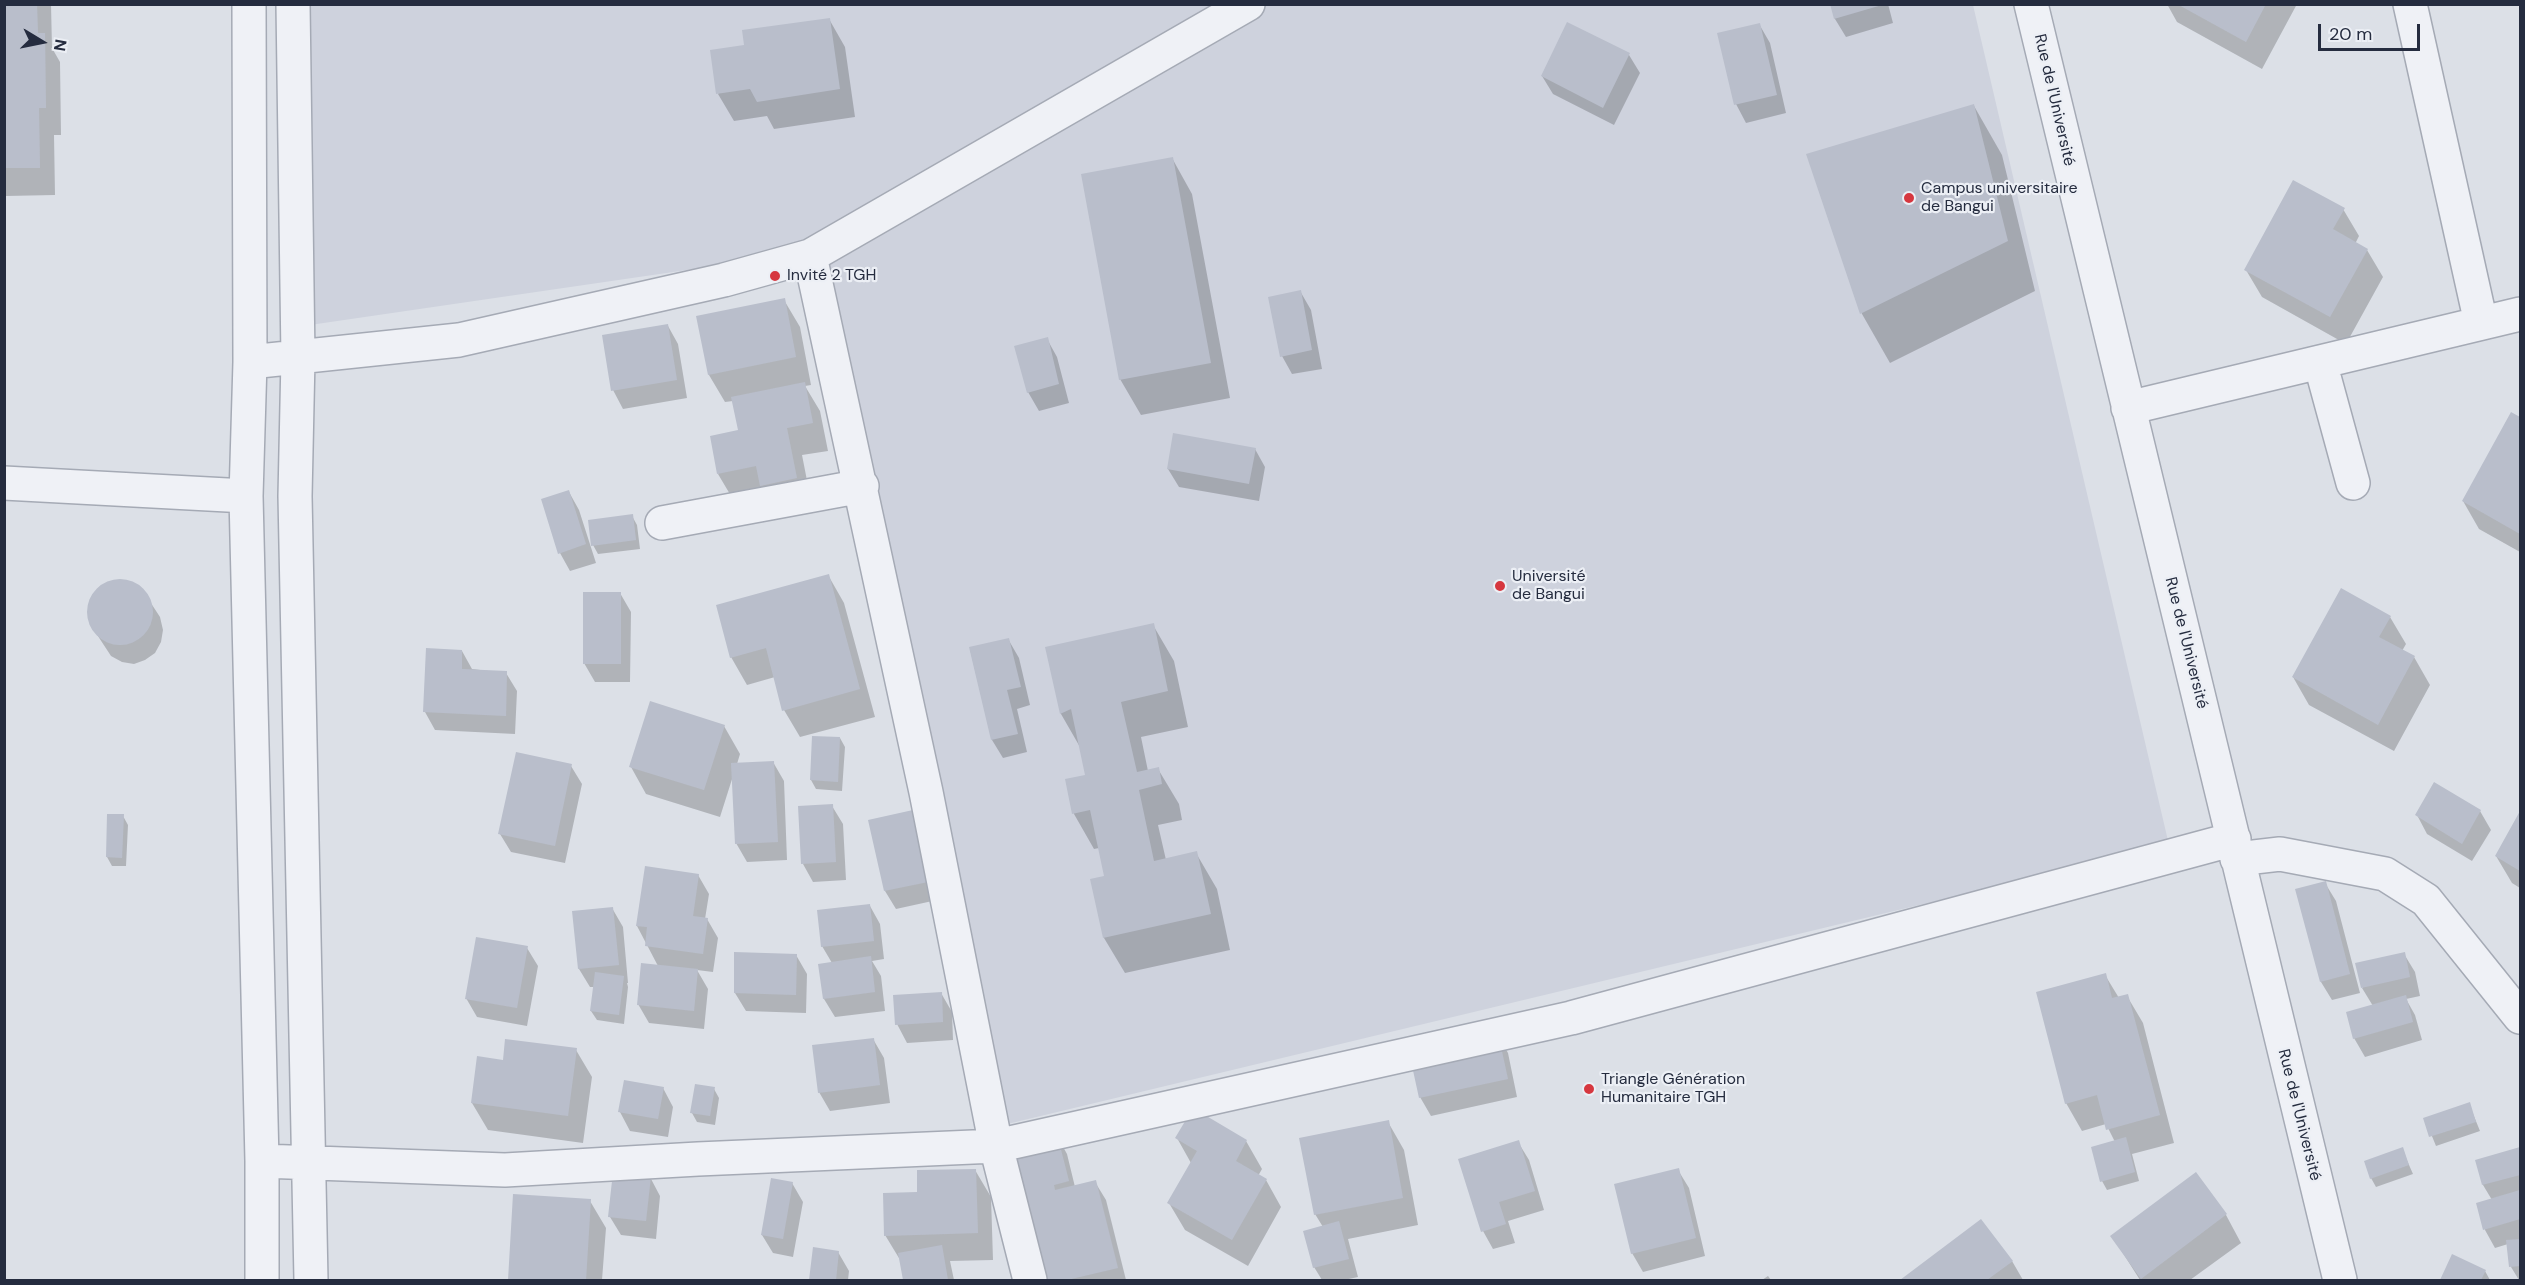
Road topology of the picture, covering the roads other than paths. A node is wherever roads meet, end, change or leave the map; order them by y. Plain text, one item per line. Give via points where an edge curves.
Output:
1 (249, 4) edge
2 (293, 4) edge
3 (1248, 4) edge
4 (2031, 4) edge
5 (2410, 4) edge
6 (810, 256) junction
7 (2520, 314) edge
8 (2481, 323) junction
9 (298, 358) junction
10 (250, 362) junction
11 (2320, 362) junction
12 (2128, 408) junction
13 (4, 483) edge
14 (2353, 483) dead end
15 (862, 486) junction
16 (246, 496) junction
17 (662, 523) dead end
18 (2235, 849) junction
19 (2520, 1017) edge
20 (996, 1146) junction
21 (262, 1161) junction
22 (310, 1163) junction
23 (262, 1281) edge
24 (311, 1281) edge
25 (1030, 1281) edge
26 (2340, 1281) edge

1 - 10 street
2 - 9 street
3 - 6 street
4 - 12 street, Rue de l'Université
5 - 8 street
6 - 9 street via 724,280 459,340
6 - 15 street
7 - 8 street
8 - 11 street
9 - 10 street
9 - 22 street via 295,496
10 - 16 street
11 - 12 street
11 - 14 street
12 - 18 street, Rue de l'Université
13 - 16 street
15 - 17 street
15 - 20 street
16 - 21 street
18 - 19 street via 2385,874 2426,900
18 - 20 street via 1571,1018
18 - 26 street, Rue de l'Université
20 - 22 street via 505,1170
20 - 25 street
21 - 22 street
21 - 23 street
22 - 24 street

